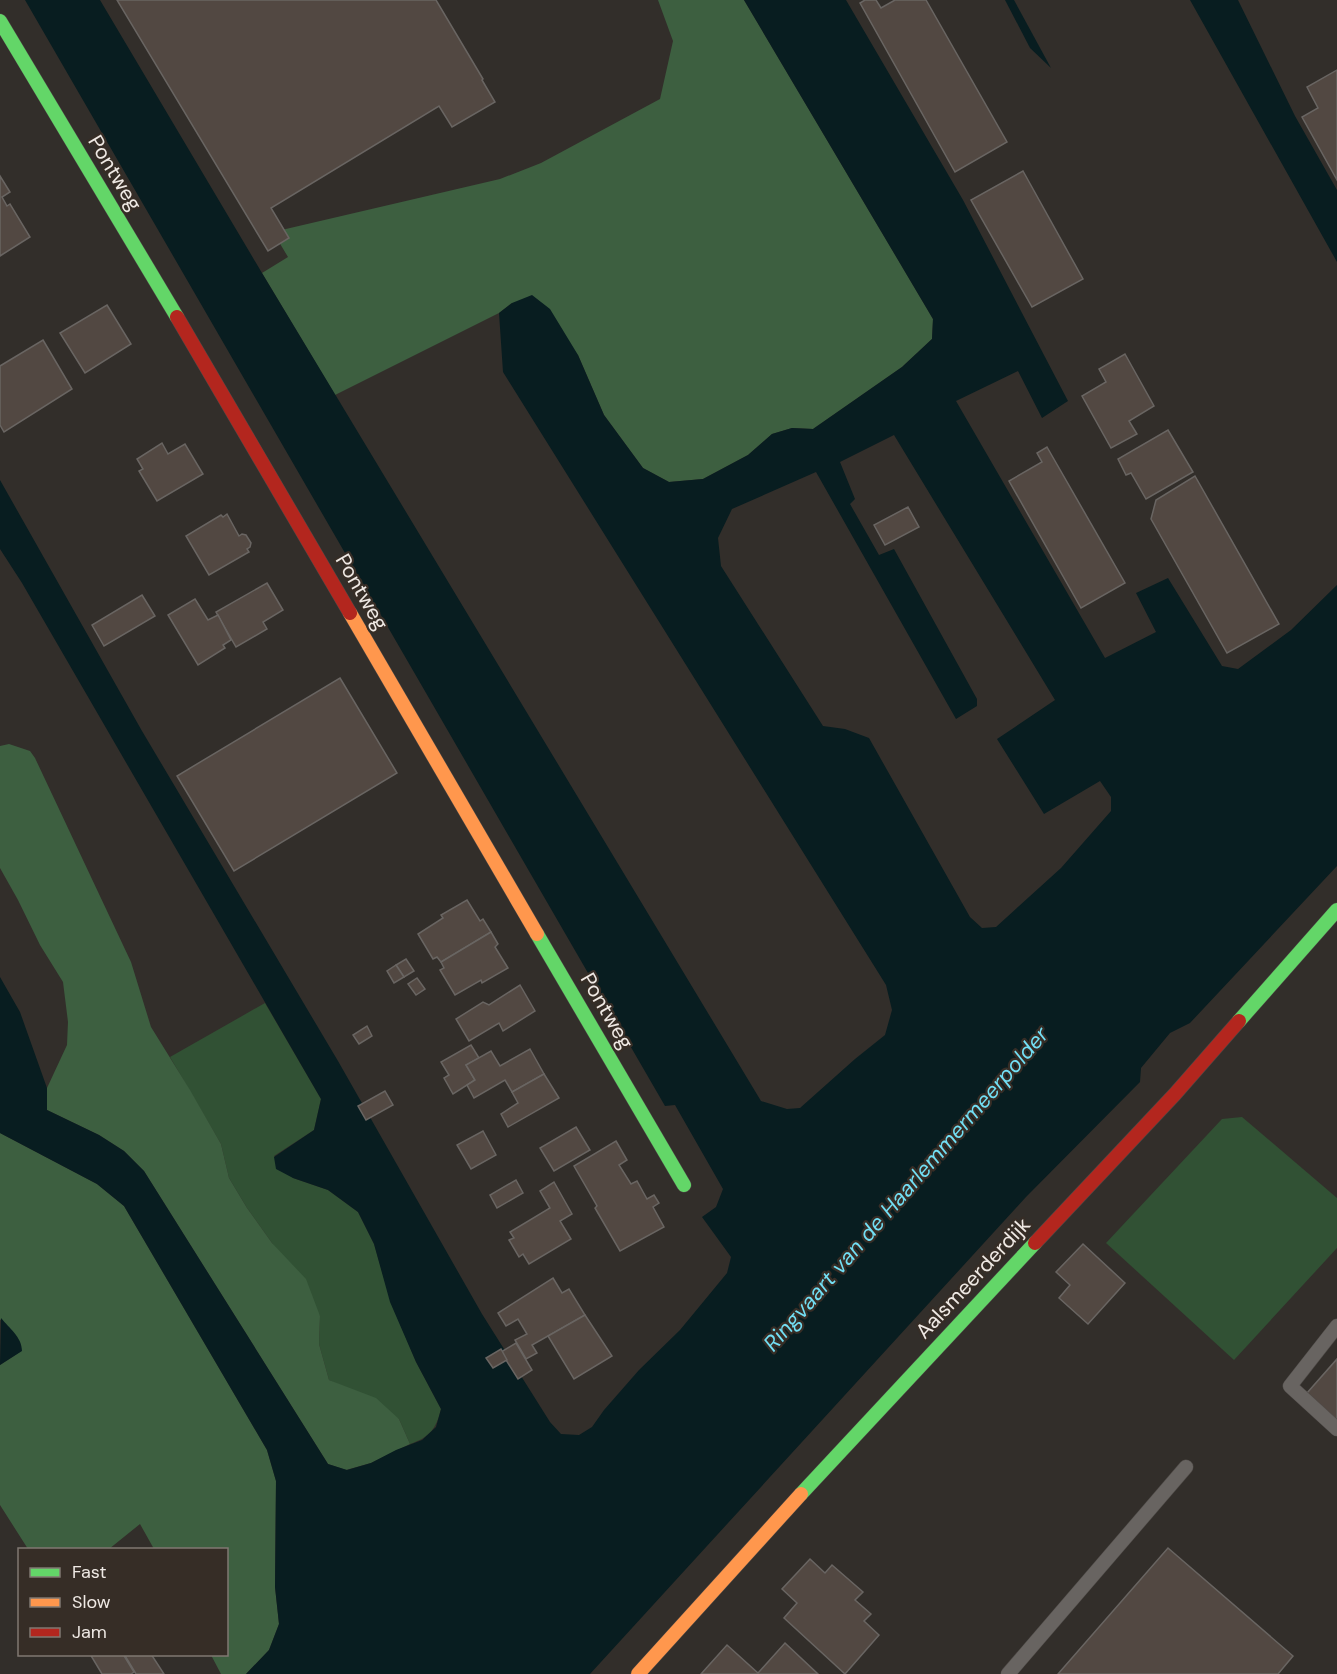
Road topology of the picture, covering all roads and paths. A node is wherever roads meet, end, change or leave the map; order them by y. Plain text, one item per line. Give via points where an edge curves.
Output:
1 (0, 21) edge
2 (1337, 910) edge
3 (684, 1185) dead end
4 (1337, 1326) edge
5 (1337, 1429) edge
6 (1186, 1467) dead end
7 (638, 1674) edge
8 (1008, 1674) edge

1 - 3 street, Pontweg
2 - 7 street, Aalsmeerderdijk via 1175,1094 813,1480
4 - 5 lane via 1290,1386
6 - 8 lane

